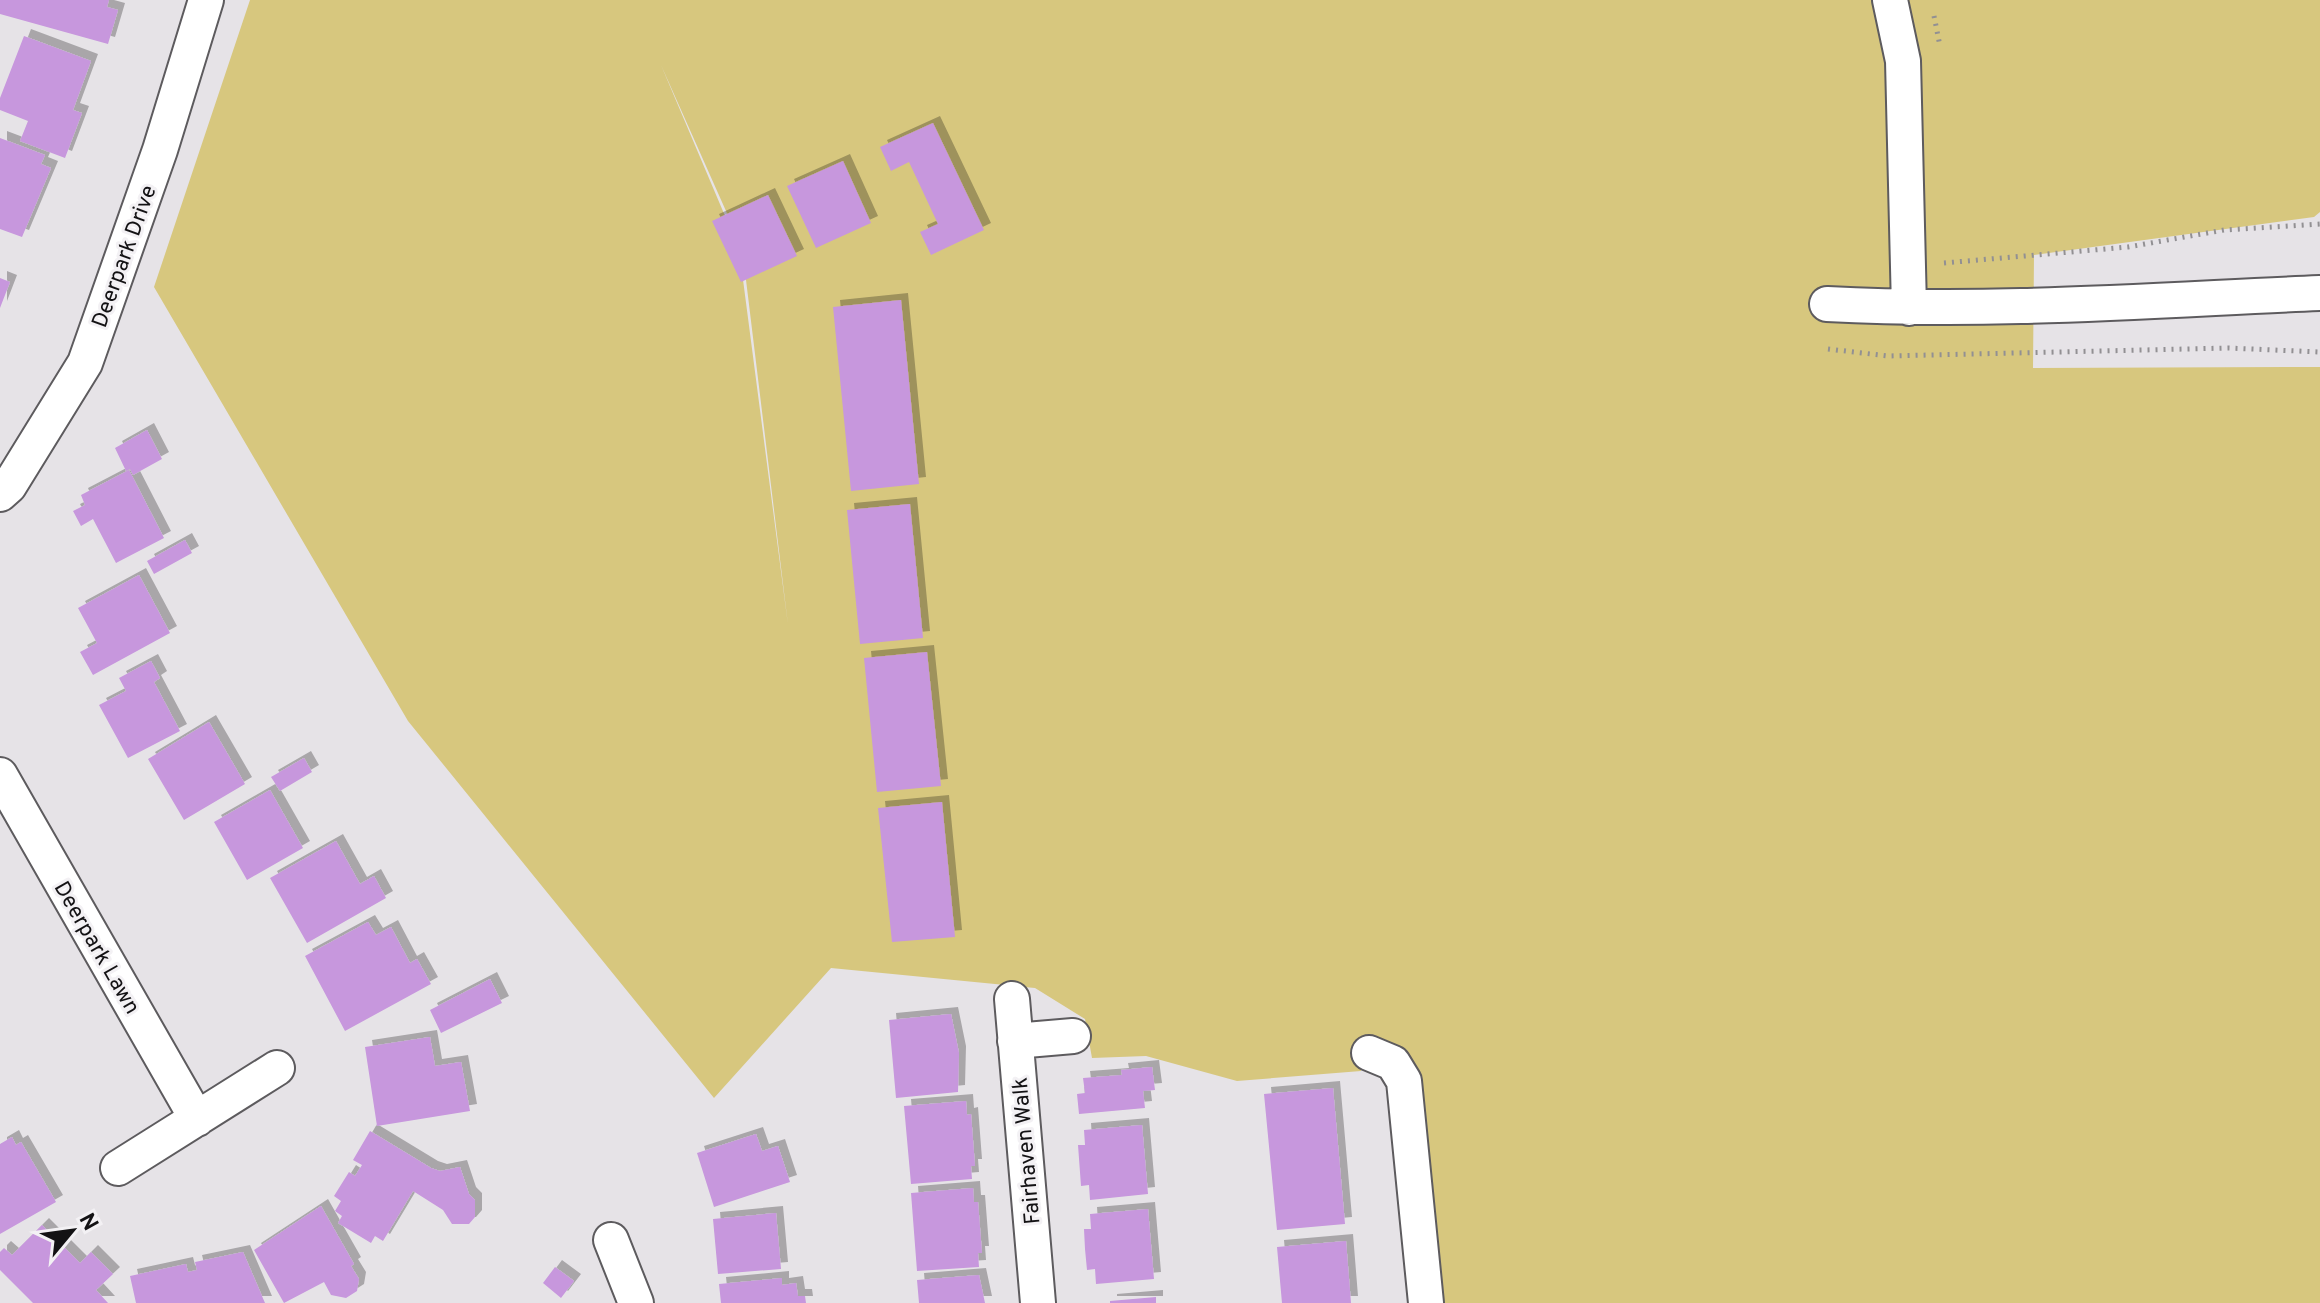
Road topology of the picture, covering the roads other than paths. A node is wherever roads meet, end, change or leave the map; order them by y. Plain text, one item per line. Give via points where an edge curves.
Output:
1 (206, 0) edge
2 (1890, 0) edge
3 (2320, 293) edge
4 (1827, 304) dead end
5 (1909, 308) junction
6 (0, 494) edge
7 (0, 775) edge
8 (1012, 999) dead end
9 (1073, 1036) dead end
10 (1015, 1041) junction
11 (1369, 1053) dead end
12 (277, 1068) dead end
13 (197, 1119) junction
14 (118, 1168) dead end
15 (611, 1240) dead end
16 (636, 1303) edge
17 (1038, 1303) edge
18 (1426, 1303) edge

1 - 6 street, Deerpark Drive via 85,363
2 - 5 street via 1903,61
3 - 5 street
4 - 5 street
7 - 13 street, Deerpark Lawn
8 - 10 street, Fairhaven Walk
9 - 10 street
10 - 17 street, Fairhaven Walk
11 - 18 street via 1393,1063 1404,1081
12 - 13 street
13 - 14 street
15 - 16 street

